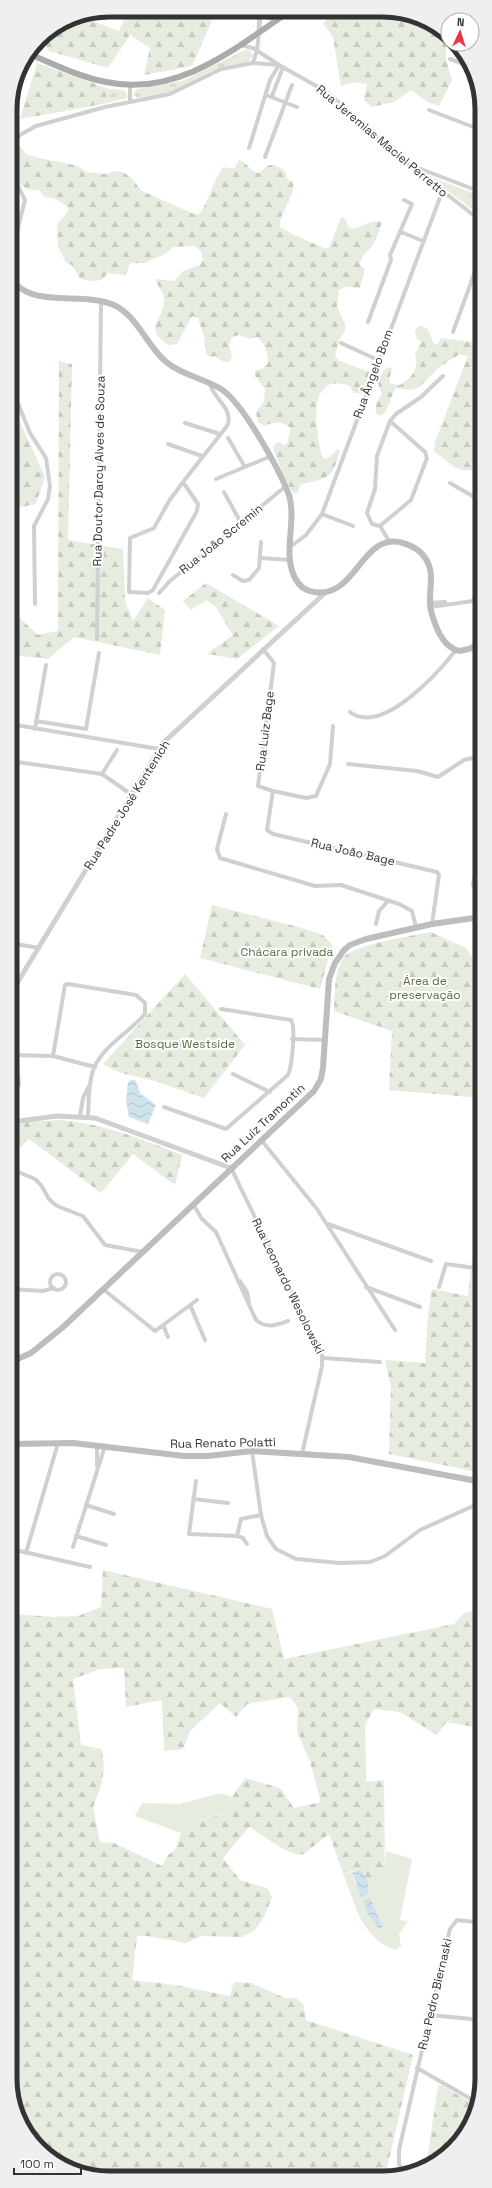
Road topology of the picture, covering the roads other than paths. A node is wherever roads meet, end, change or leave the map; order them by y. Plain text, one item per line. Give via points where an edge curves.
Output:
1 (260, 17) edge
2 (269, 17) edge
3 (281, 17) joint
4 (259, 32) junction
5 (240, 45) junction
6 (257, 50) junction
7 (34, 56) edge
8 (450, 59) dead end
9 (253, 63) junction
10 (464, 64) edge
11 (281, 66) junction
12 (130, 85) junction
13 (292, 85) dead end
14 (266, 95) junction
15 (272, 96) junction
16 (130, 102) junction
17 (285, 102) junction
18 (297, 107) dead end
19 (429, 110) dead end
20 (475, 128) edge
21 (17, 138) edge
22 (249, 148) dead end
23 (265, 157) dead end
24 (408, 164) junction
25 (17, 184) edge
26 (475, 190) edge
27 (442, 192) junction
28 (404, 200) dead end
29 (475, 217) edge
30 (17, 232) edge
31 (401, 232) junction
32 (423, 241) junction
33 (475, 272) edge
34 (17, 285) edge
35 (101, 302) junction
36 (368, 322) dead end
37 (453, 332) dead end
38 (342, 343) dead end
39 (378, 360) junction
40 (442, 376) dead end
41 (210, 384) junction
42 (17, 401) edge
43 (390, 421) junction
44 (185, 423) dead end
45 (220, 434) junction
46 (228, 438) dead end
47 (168, 444) dead end
48 (202, 456) junction
49 (269, 457) junction
50 (245, 467) junction
51 (216, 479) dead end
52 (183, 482) junction
53 (450, 483) dead end
54 (286, 486) junction
55 (224, 492) dead end
56 (475, 498) edge
57 (322, 514) junction
58 (241, 523) junction
59 (353, 526) dead end
60 (380, 526) junction
61 (261, 542) dead end
62 (387, 542) junction
63 (290, 547) junction
64 (261, 558) junction
65 (290, 560) junction
66 (233, 575) dead end
67 (326, 592) junction
68 (159, 593) dead end
69 (475, 596) edge
70 (35, 604) dead end
71 (430, 605) junction
72 (97, 640) dead end
73 (475, 646) edge
74 (263, 649) junction
75 (456, 650) junction
76 (99, 653) dead end
77 (46, 665) dead end
78 (350, 712) dead end
79 (36, 721) junction
80 (60, 724) junction
81 (17, 725) edge
82 (67, 726) junction
83 (332, 726) dead end
84 (35, 729) junction
85 (58, 733) junction
86 (66, 734) junction
87 (159, 749) junction
88 (117, 750) dead end
89 (475, 757) edge
90 (17, 762) edge
91 (348, 764) dead end
92 (102, 774) junction
93 (273, 791) junction
94 (132, 796) junction
95 (226, 814) dead end
96 (475, 872) edge
97 (473, 885) dead end
98 (388, 900) junction
99 (475, 918) edge
100 (376, 924) dead end
101 (432, 924) junction
102 (416, 927) junction
103 (17, 945) edge
104 (39, 948) junction
105 (18, 982) edge
106 (221, 1009) dead end
107 (292, 1039) junction
108 (324, 1040) junction
109 (17, 1055) edge
110 (53, 1056) junction
111 (95, 1067) junction
112 (233, 1074) dead end
113 (17, 1079) edge
114 (91, 1082) junction
115 (18, 1085) dead end
116 (270, 1092) junction
117 (164, 1107) dead end
118 (80, 1116) junction
119 (88, 1117) junction
120 (17, 1121) edge
121 (262, 1141) junction
122 (231, 1168) junction
123 (17, 1172) edge
124 (193, 1204) junction
125 (328, 1224) junction
126 (143, 1252) junction
127 (430, 1260) dead end
128 (475, 1268) edge
129 (366, 1287) junction
130 (438, 1287) dead end
131 (54, 1288) dead end
132 (17, 1289) edge
133 (103, 1289) junction
134 (198, 1300) dead end
135 (190, 1305) junction
136 (420, 1307) dead end
137 (288, 1321) dead end
138 (162, 1325) junction
139 (395, 1330) dead end
140 (168, 1336) dead end
141 (205, 1340) dead end
142 (323, 1358) junction
143 (17, 1359) edge
144 (380, 1362) dead end
145 (58, 1443) junction
146 (17, 1444) edge
147 (97, 1445) junction
148 (105, 1446) junction
149 (252, 1451) junction
150 (302, 1454) junction
151 (97, 1467) junction
152 (196, 1481) dead end
153 (475, 1481) edge
154 (193, 1499) junction
155 (228, 1503) dead end
156 (86, 1505) junction
157 (475, 1505) edge
158 (114, 1514) dead end
159 (261, 1515) junction
160 (76, 1536) junction
161 (237, 1536) junction
162 (246, 1544) dead end
163 (106, 1545) dead end
164 (73, 1547) dead end
165 (17, 1551) edge
166 (26, 1553) junction
167 (90, 1567) dead end
168 (475, 1922) edge
169 (430, 2015) junction
170 (475, 2019) edge
171 (417, 2068) junction
172 (473, 2099) edge
173 (401, 2169) edge

1 - 4 street
2 - 3 main road
3 - 4 main road
4 - 5 main road
4 - 6 street
5 - 6 street
5 - 12 main road via 205,67 183,76 152,84
6 - 9 street
6 - 11 street
7 - 12 main road via 90,78
8 - 10 street
9 - 11 street, Rua Jeremias Maciel Perretto
9 - 16 street, Rua Jeremias Maciel Perretto via 213,72 170,94
11 - 14 street via 270,80
11 - 15 street
11 - 24 street, Rua Jeremias Maciel Perretto via 327,92
12 - 16 street
13 - 17 street
14 - 15 street
14 - 22 street
15 - 17 street
16 - 21 street, Rua Jeremias Maciel Perretto via 36,126
17 - 18 street
17 - 23 street
19 - 20 street
24 - 26 street
24 - 27 street, Rua Jeremias Maciel Perretto
25 - 30 street via 25,200
27 - 29 street, Rua Jeremias Maciel Perretto
27 - 32 street, Rua Ângelo Bom
28 - 31 street via 412,204
31 - 32 street
31 - 36 street via 390,255 391,260
32 - 39 street, Rua Ângelo Bom
33 - 37 street
34 - 35 main road via 25,292 35,295
35 - 41 main road via 114,305 125,313 156,352 171,366
35 - 72 street, Rua Doutor Darcy Alves de Souza
38 - 39 street
39 - 57 street, Rua Ângelo Bom
40 - 43 street via 421,398 396,414
41 - 45 street via 229,413 229,423
41 - 49 main road via 227,393 236,402
42 - 70 street via 30,433 46,458 49,473 48,499 36,521 34,532
43 - 60 street via 377,456 375,489 367,511 372,524
43 - 60 street via 425,452 427,458 411,500
44 - 45 street
45 - 48 street
46 - 50 street
47 - 48 street
48 - 52 street
49 - 50 street
49 - 54 main road
50 - 51 street
52 - 52 street via 198,504 197,511 152,590 148,593 129,592 130,538 154,528
53 - 56 street
54 - 58 street, Rua João Scremin
54 - 63 main road via 292,506
55 - 58 street
57 - 59 street
57 - 63 street, Rua Ângelo Bom via 306,535
58 - 68 street, Rua João Scremin
60 - 62 street
61 - 64 street
62 - 67 main road via 376,546 368,553 348,580
62 - 71 main road via 401,542 413,547 427,560 431,571
63 - 65 main road
64 - 65 street
64 - 66 street via 259,568 249,580 243,581
65 - 67 main road via 292,571 300,585 309,590
67 - 74 street, Rua Padre José Kentenich
69 - 71 street via 473,601
71 - 75 main road via 442,638
73 - 75 main road via 465,650
74 - 87 street, Rua Padre José Kentenich via 173,732
74 - 93 street, Rua Luiz Bage via 274,665 258,786
75 - 78 street via 433,676 427,678 421,687 401,703 378,716 362,718
76 - 82 street via 86,729
77 - 79 street
79 - 80 street
79 - 84 street
80 - 82 street
80 - 85 street
81 - 84 street
82 - 86 street
83 - 93 street via 330,764 316,796 308,799
84 - 85 street
85 - 86 street
86 - 87 street
87 - 94 street, Rua Padre José Kentenich
88 - 92 street
89 - 91 street via 464,760 438,776
90 - 92 street
92 - 94 street
93 - 101 street, Rua João Bage via 267,830 273,834 439,873
94 - 104 street, Rua Padre José Kentenich
95 - 98 street via 217,849 220,858 315,886 341,885
96 - 97 street
98 - 100 street via 379,912
98 - 102 street via 412,911
99 - 101 main road, Rua Luiz Tramontin
101 - 102 main road, Rua Luiz Tramontin
102 - 108 main road, Rua Luiz Tramontin via 357,942 339,956 329,979
103 - 104 street
104 - 105 street, Rua Padre José Kentenich
106 - 107 street via 289,1019 293,1024
107 - 108 street
107 - 116 street via 290,1071
108 - 121 main road, Rua Luiz Tramontin via 323,1068 319,1084
109 - 110 street
110 - 111 street
110 - 111 street via 65,985 129,993 141,998 145,1003 145,1014 107,1050
111 - 114 street
112 - 116 street
113 - 115 street
114 - 118 street via 83,1098
114 - 119 street
116 - 117 street via 226,1129
118 - 119 street
118 - 120 street via 45,1116
119 - 122 street via 116,1124
121 - 122 main road, Rua Luiz Tramontin
121 - 125 street
122 - 124 main road, Rua Luiz Tramontin
122 - 142 street, Rua Leonardo Wesolowski
123 - 126 street via 35,1179 57,1206 83,1216 105,1245
124 - 126 main road, Rua Luiz Tramontin
124 - 137 street via 202,1219 214,1229 256,1320 271,1326
125 - 127 street
125 - 129 street
126 - 133 main road, Rua Luiz Tramontin
128 - 130 street via 446,1264
129 - 136 street
129 - 139 street
131 - 132 street via 43,1291
133 - 138 street via 155,1331
133 - 143 main road, Rua Luiz Tramontin via 47,1342
134 - 135 street
135 - 138 street
135 - 141 street
138 - 140 street
142 - 144 street
142 - 150 street, Rua Leonardo Wesolowski
145 - 146 main road, Rua Renato Polatti
145 - 147 main road, Rua Renato Polatti
145 - 166 street
147 - 148 main road, Rua Renato Polatti
147 - 151 street
148 - 149 main road, Rua Renato Polatti via 184,1456
148 - 151 street
149 - 150 main road, Rua Renato Polatti
149 - 159 street
150 - 153 main road, Rua Renato Polatti via 372,1460
151 - 156 street
152 - 154 street
154 - 155 street
154 - 161 street via 189,1534
156 - 158 street
156 - 160 street
157 - 159 street via 420,1530 379,1559 362,1563 311,1562 288,1556 271,1543
159 - 161 street via 241,1519
160 - 163 street
160 - 164 street
161 - 162 street via 243,1538
165 - 166 street
166 - 167 street
168 - 169 street, Rua Pedro Biernaski via 455,1921 450,1929
169 - 170 street
169 - 171 street, Rua Pedro Biernaski
171 - 172 street
171 - 173 street, Rua Pedro Biernaski via 399,2150

